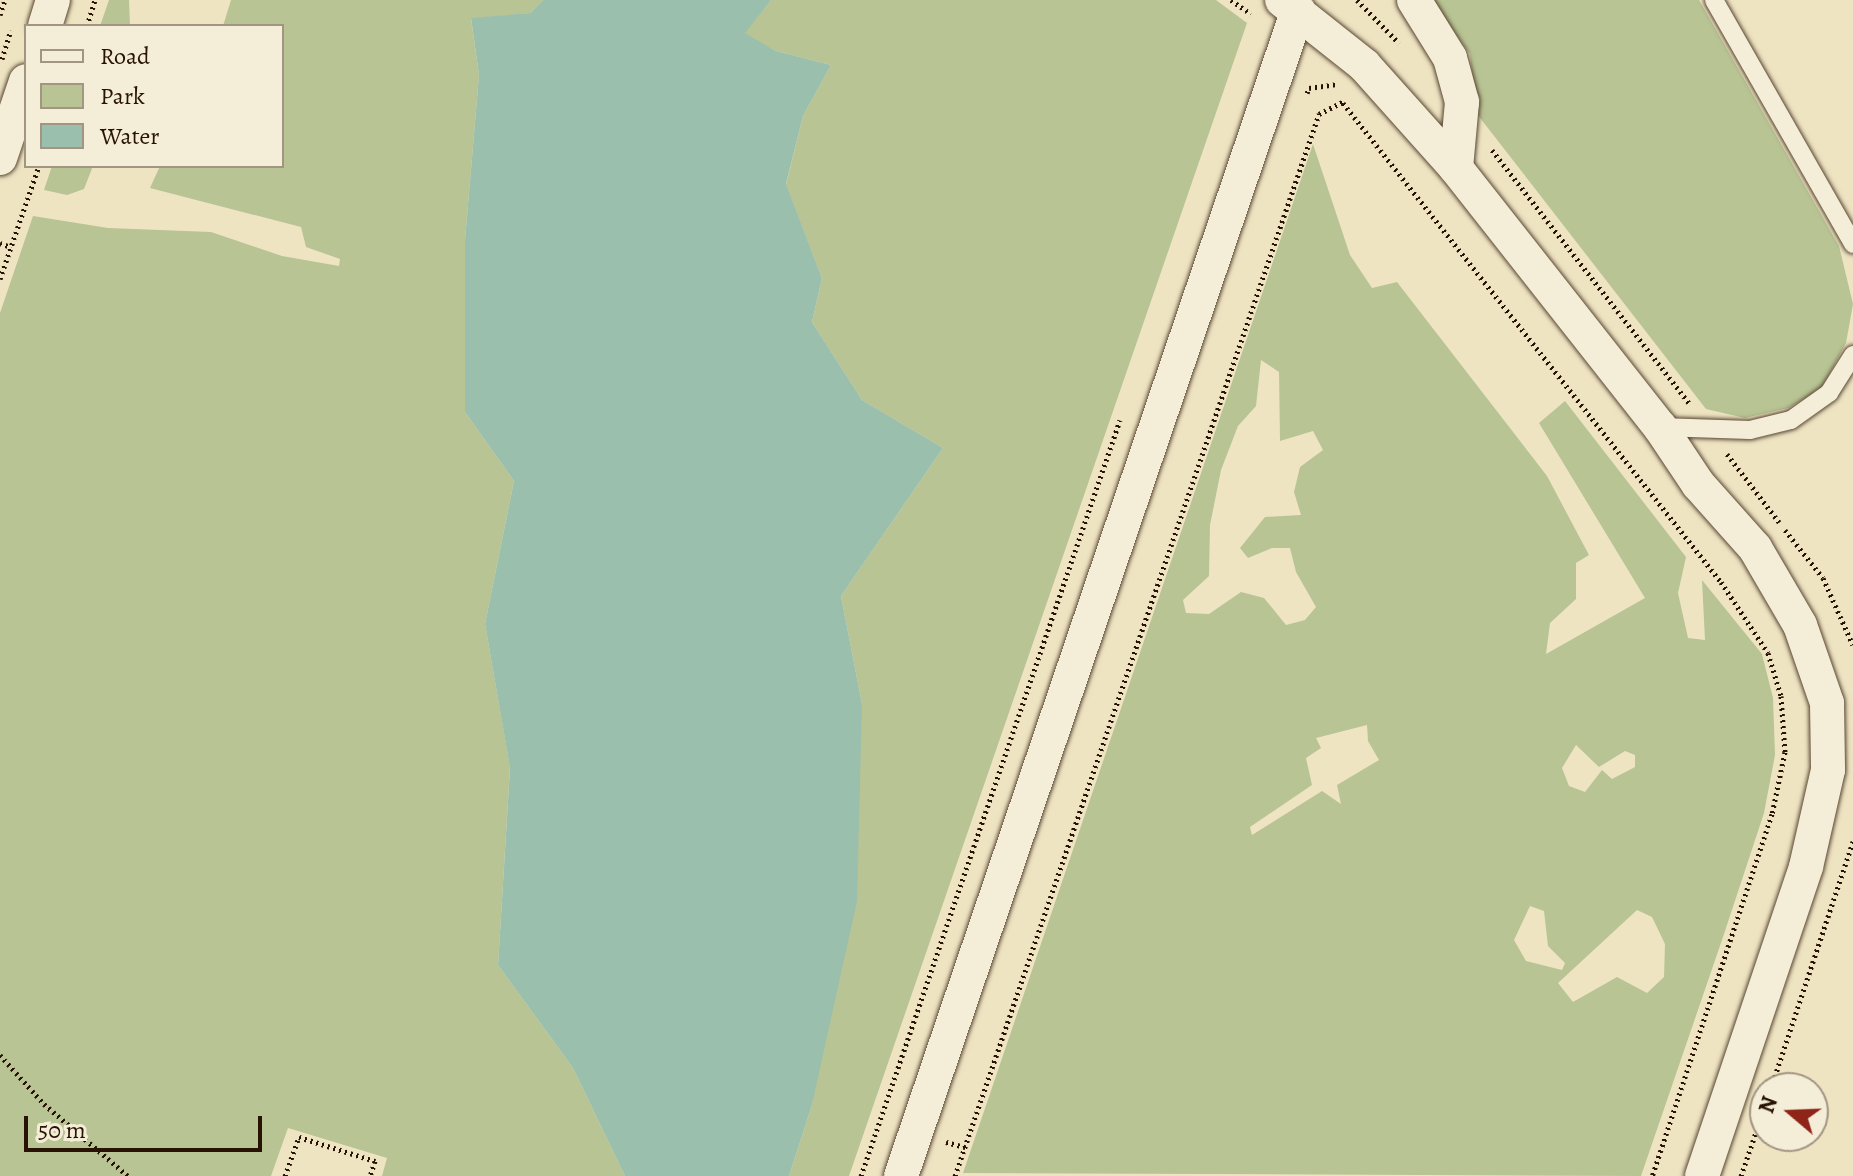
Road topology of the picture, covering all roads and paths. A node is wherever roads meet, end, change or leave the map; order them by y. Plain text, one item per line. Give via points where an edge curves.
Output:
1 (5, 0) edge
2 (53, 0) edge
3 (95, 0) edge
4 (1231, 0) edge
5 (1414, 0) edge
6 (1714, 0) edge
7 (1290, 5) edge
8 (0, 15) edge
9 (46, 24) edge
10 (88, 24) edge
11 (1256, 26) dead end
12 (1343, 83) dead end
13 (24, 87) edge
14 (1348, 90) dead end
15 (1354, 96) dead end
16 (1343, 103) junction
17 (0, 158) edge
18 (38, 168) edge
19 (1456, 168) junction
20 (0, 243) edge
21 (1853, 244) edge
22 (11, 247) junction
23 (0, 279) edge
24 (1853, 355) edge
25 (1126, 404) dead end
26 (1660, 427) junction
27 (1853, 841) edge
28 (0, 1055) edge
29 (1776, 1072) edge
30 (1749, 1152) edge
31 (128, 1176) edge
32 (285, 1176) edge
33 (370, 1176) edge
34 (861, 1176) edge
35 (901, 1176) edge
36 (955, 1176) edge
37 (1652, 1176) edge
38 (1702, 1176) edge
39 (1741, 1176) edge

1 - 8 path
2 - 9 street
3 - 10 path
4 - 11 path via 1250,11
5 - 19 street via 1450,58 1462,102
6 - 21 lane
7 - 19 street via 1364,65
7 - 35 street
12 - 14 path
13 - 17 street
15 - 16 path
16 - 36 path via 1319,114
16 - 37 path via 1721,582 1768,653 1781,696 1785,752 1772,814
18 - 22 path
19 - 26 street
20 - 22 path
22 - 23 path
24 - 26 lane via 1829,393 1791,420 1750,430
25 - 34 path
26 - 38 street via 1698,484 1755,548 1800,625 1827,703 1828,770 1806,867
27 - 29 path
28 - 31 path via 44,1104
30 - 39 path
32 - 33 path via 299,1137 375,1161

